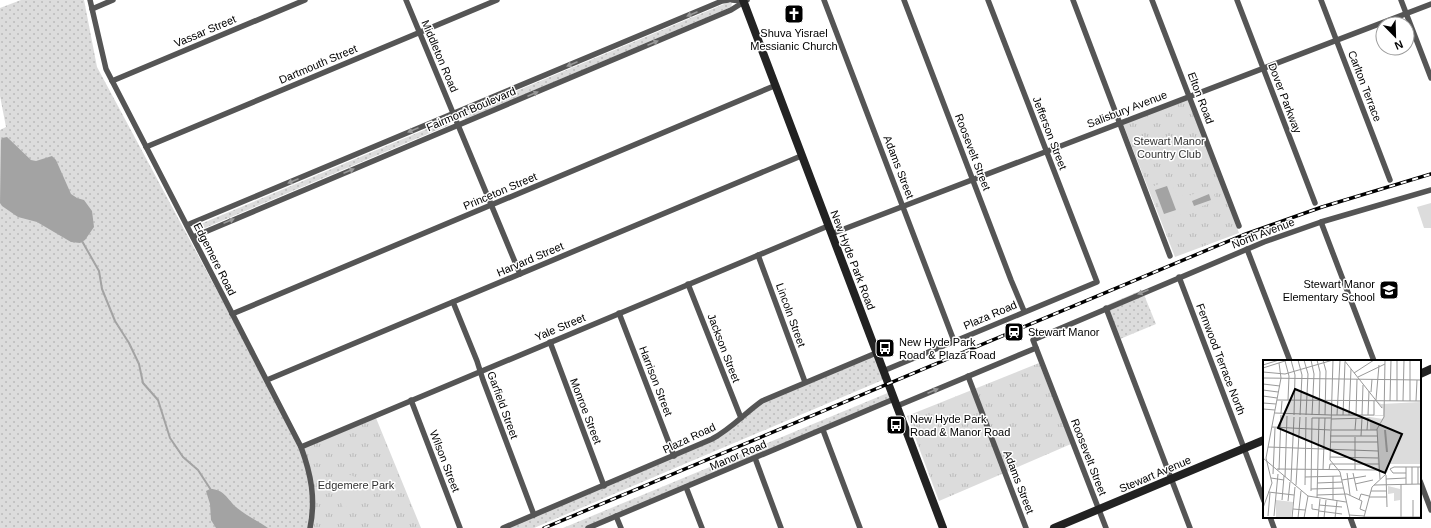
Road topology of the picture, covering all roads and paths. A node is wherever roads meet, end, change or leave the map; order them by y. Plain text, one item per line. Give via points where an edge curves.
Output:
1 (90, 0) edge
2 (113, 0) edge
3 (305, 0) edge
4 (406, 0) edge
5 (497, 0) edge
6 (728, 0) edge
7 (732, 0) edge
8 (744, 0) edge
9 (824, 0) edge
10 (904, 0) edge
11 (988, 0) edge
12 (1073, 0) edge
13 (1152, 0) edge
14 (1237, 0) edge
15 (1321, 0) edge
16 (1401, 0) edge
17 (1431, 4) edge
18 (92, 9) junction
19 (1406, 14) junction
20 (419, 33) junction
21 (1336, 40) junction
22 (1263, 68) junction
23 (1431, 78) edge
24 (112, 81) junction
25 (774, 86) junction
26 (1189, 96) junction
27 (453, 113) junction
28 (1120, 123) junction
29 (458, 125) junction
30 (146, 147) junction
31 (1046, 151) junction
32 (801, 156) junction
33 (972, 179) junction
34 (1390, 180) dead end
35 (1431, 190) edge
36 (1315, 203) dead end
37 (492, 205) junction
38 (903, 206) junction
39 (1321, 222) junction
40 (187, 226) junction
41 (1238, 226) dead end
42 (829, 230) junction
43 (193, 237) junction
44 (1247, 249) junction
45 (758, 255) junction
46 (1170, 256) dead end
47 (1093, 273) joint
48 (520, 274) junction
49 (1179, 277) junction
50 (688, 284) junction
51 (453, 302) junction
52 (1106, 308) junction
53 (1024, 312) junction
54 (619, 313) junction
55 (232, 314) junction
56 (954, 341) junction
57 (550, 342) junction
58 (1036, 348) junction
59 (876, 353) junction
60 (1290, 360) edge
61 (1374, 360) edge
62 (1431, 369) edge
63 (480, 371) junction
64 (883, 371) junction
65 (1421, 374) edge
66 (968, 376) junction
67 (267, 380) junction
68 (805, 382) junction
69 (411, 400) junction
70 (896, 403) junction
71 (741, 418) junction
72 (823, 430) junction
73 (1263, 440) edge
74 (301, 447) junction
75 (1244, 448) junction
76 (674, 456) junction
77 (755, 458) junction
78 (1171, 479) junction
79 (1421, 484) edge
80 (604, 486) junction
81 (686, 487) junction
82 (1263, 498) edge
83 (1099, 510) junction
84 (1431, 510) edge
85 (534, 515) junction
86 (616, 516) junction
87 (1270, 518) edge
88 (1350, 518) edge
89 (310, 528) edge
90 (460, 528) edge
91 (503, 528) edge
92 (588, 528) edge
93 (620, 528) edge
94 (702, 528) edge
95 (781, 528) edge
96 (860, 528) edge
97 (943, 528) edge
98 (1026, 528) edge
99 (1054, 528) edge
100 (1106, 528) edge
101 (1190, 528) edge
102 (1274, 528) edge
103 (1354, 528) edge

1 - 18 street, Edgemere Road
2 - 18 street
3 - 24 street, Vassar Street
4 - 20 street, Middleton Road
5 - 20 street, Dartmouth Street
6 -> 27 street, Fairmont Boulevard
7 - 8 street
8 - 25 main road, New Hyde Park Road
29 -> 8 street, Fairmont Boulevard via 731,10
9 - 38 street, Adams Street
10 - 33 street, Roosevelt Street
11 - 31 street, Jefferson Street
12 - 28 street
13 - 26 street, Elton Road
14 - 22 street, Dover Parkway
15 - 21 street, Carlton Terrace
16 - 19 street
17 - 19 street, Salisbury Avenue
18 - 24 street, Edgemere Road via 104,64
19 - 21 street, Salisbury Avenue
19 - 23 street
20 - 27 street, Middleton Road
20 - 30 street, Dartmouth Street
21 - 22 street, Salisbury Avenue
21 - 34 street, Carlton Terrace
22 - 26 street, Salisbury Avenue
22 - 36 street, Dover Parkway
24 - 30 street, Edgemere Road
25 - 32 main road, New Hyde Park Road
25 - 37 street, Princeton Street
26 - 28 street, Salisbury Avenue
26 - 41 street, Elton Road
27 - 29 street, Middleton Road
27 -> 40 street, Fairmont Boulevard
28 - 31 street, Salisbury Avenue
28 - 46 street
29 - 37 street, Middleton Road
43 -> 29 street, Fairmont Boulevard
30 - 40 street, Edgemere Road
31 - 33 street, Salisbury Avenue
31 - 47 street, Jefferson Street
32 - 42 main road, New Hyde Park Road
32 - 48 street, Harvard Street
33 - 38 street, Salisbury Avenue
33 - 53 street, Roosevelt Street
35 - 39 street, North Avenue
37 - 48 street, Middleton Road
37 - 55 street, Princeton Street
38 - 42 street, Salisbury Avenue
38 - 56 street, Adams Street
39 - 44 street, North Avenue
39 - 61 street
40 - 43 street, Edgemere Road
42 - 45 street, Yale Street
42 - 59 main road, New Hyde Park Road
43 - 55 street, Edgemere Road
44 - 49 street, North Avenue
44 - 60 street
45 - 50 street, Yale Street
45 - 68 street, Lincoln Street
47 - 53 street, Plaza Road via 1097,282
48 - 51 street, Harvard Street
49 -> 52 street, North Avenue
49 - 75 street, Fernwood Terrace North
50 - 54 street, Yale Street
50 - 71 street, Jackson Street
51 - 63 street, Garfield Street
51 - 67 street, Harvard Street
52 - 58 street via 1033,340
52 - 78 street
53 - 56 street, Plaza Road
54 - 57 street, Yale Street
54 - 76 street, Harrison Street
55 - 67 street, Edgemere Road
56 - 64 street, Plaza Road
57 - 63 street, Yale Street
57 - 80 street, Monroe Street
58 - 66 street, Manor Road
58 - 83 street, Roosevelt Street
59 - 64 main road, New Hyde Park Road
59 - 68 street, Plaza Road
62 - 65 main road
63 - 69 street, Yale Street
63 - 85 street, Garfield Street
64 - 70 main road, New Hyde Park Road
70 -> 66 street, Manor Road
66 - 98 street, Adams Street
67 - 74 street, Edgemere Road
68 - 71 street, Plaza Road via 762,401
69 - 74 street, Yale Street
69 - 90 street, Wilson Street
70 - 72 street, Manor Road
70 - 97 main road, New Hyde Park Road
71 - 76 street, Plaza Road via 719,435
72 - 77 street, Manor Road
72 - 96 street
73 - 75 main road, Stewart Avenue
74 - 89 street, Edgemere Road via 313,491
75 - 78 main road, Stewart Avenue
75 - 82 street, Fernwood Terrace North
76 - 80 street, Plaza Road
77 - 81 street, Manor Road
77 - 95 street
78 - 83 main road, Stewart Avenue
78 - 101 street
79 - 84 street
80 - 85 street, Plaza Road
81 - 86 street, Manor Road
81 - 94 street
83 - 99 main road, Stewart Avenue
83 - 100 street, Roosevelt Street
85 - 91 street, Plaza Road
86 - 92 street, Manor Road
86 - 93 street
87 - 102 street
88 - 103 street

